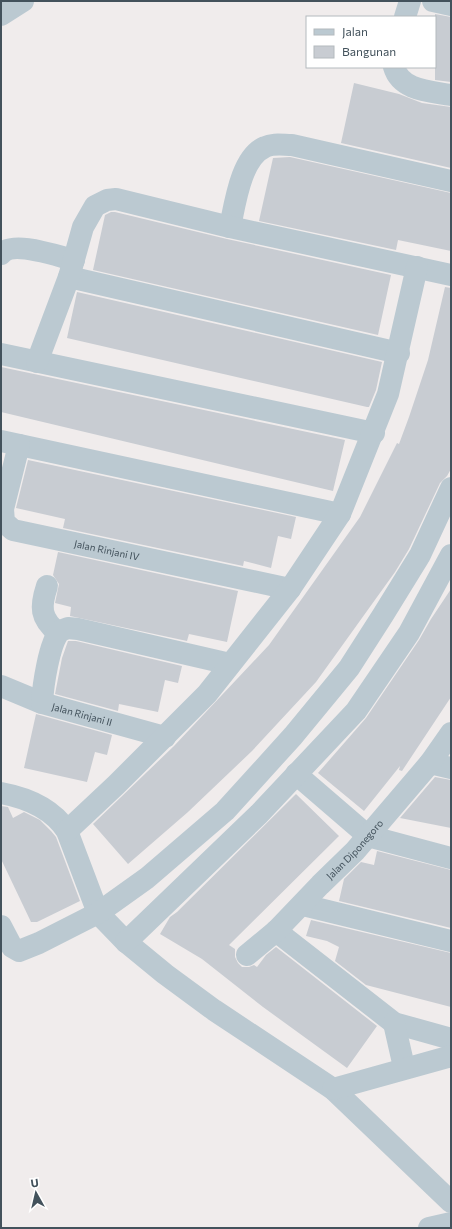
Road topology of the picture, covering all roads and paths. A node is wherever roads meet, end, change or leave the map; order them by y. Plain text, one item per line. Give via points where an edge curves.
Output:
1 (23, 1) edge
2 (410, 1) edge
3 (433, 1) edge
4 (451, 5) edge
5 (1, 16) edge
6 (406, 16) edge
7 (394, 68) edge
8 (451, 95) edge
9 (451, 182) edge
10 (230, 227) junction
11 (1, 254) edge
12 (417, 267) junction
13 (71, 268) junction
14 (451, 275) edge
15 (399, 353) junction
16 (1, 354) edge
17 (37, 362) junction
18 (374, 432) junction
19 (10, 443) edge
20 (451, 488) edge
21 (340, 514) junction
22 (451, 555) edge
23 (47, 586) dead end
24 (290, 589) junction
25 (58, 633) junction
26 (230, 664) junction
27 (4, 696) edge
28 (42, 703) junction
29 (451, 733) edge
30 (165, 737) junction
31 (430, 763) junction
32 (451, 768) edge
33 (296, 774) junction
34 (1, 793) edge
35 (67, 831) junction
36 (368, 836) junction
37 (451, 858) edge
38 (302, 904) junction
39 (98, 914) junction
40 (1, 926) edge
41 (276, 932) junction
42 (451, 941) edge
43 (126, 942) junction
44 (247, 954) dead end
45 (394, 1022) junction
46 (451, 1039) edge
47 (451, 1056) edge
48 (404, 1068) junction
49 (332, 1089) junction
50 (451, 1202) edge
51 (451, 1223) edge
52 (429, 1228) edge

1 - 5 street
2 - 6 street
3 - 4 street
7 - 8 street via 397,76 411,87
9 - 10 street via 292,145 265,146 249,162 242,178
10 - 12 street
10 - 13 street via 116,199 108,200 96,206 91,212 83,227
11 - 13 street via 7,249 18,247
12 - 14 street
12 - 15 street
13 - 15 street
13 - 17 street
15 - 18 street
16 - 17 street
17 - 18 street
18 - 21 street
19 - 21 street
19 - 24 street, Jalan Rinjani IV via 3,509 4,522 12,530
20 - 39 street via 420,555 401,587 349,668 322,701 225,811 147,878
21 - 24 street
22 - 33 street via 409,633 356,711
23 - 25 street via 42,608 49,626
24 - 26 street
25 - 26 street via 64,629 78,629
25 - 28 street via 44,676
26 - 30 street via 207,694
27 - 28 street, Jalan Rinjani II
28 - 30 street, Jalan Rinjani II
29 - 31 street, Jalan Diponegoro
30 - 35 street
31 - 32 street
31 - 36 street, Jalan Diponegoro
33 - 36 street
33 - 43 street via 235,838
34 - 35 street via 33,802 48,810
35 - 39 street
36 - 37 street
36 - 38 street, Jalan Diponegoro
38 - 41 street, Jalan Diponegoro
38 - 42 street
39 - 40 street via 18,951 12,947
39 - 43 street
41 - 44 street, Jalan Diponegoro
41 - 45 street
43 - 49 street via 214,1010
45 - 46 street
45 - 48 street
47 - 48 street
48 - 49 street
49 - 50 street
51 - 52 street

